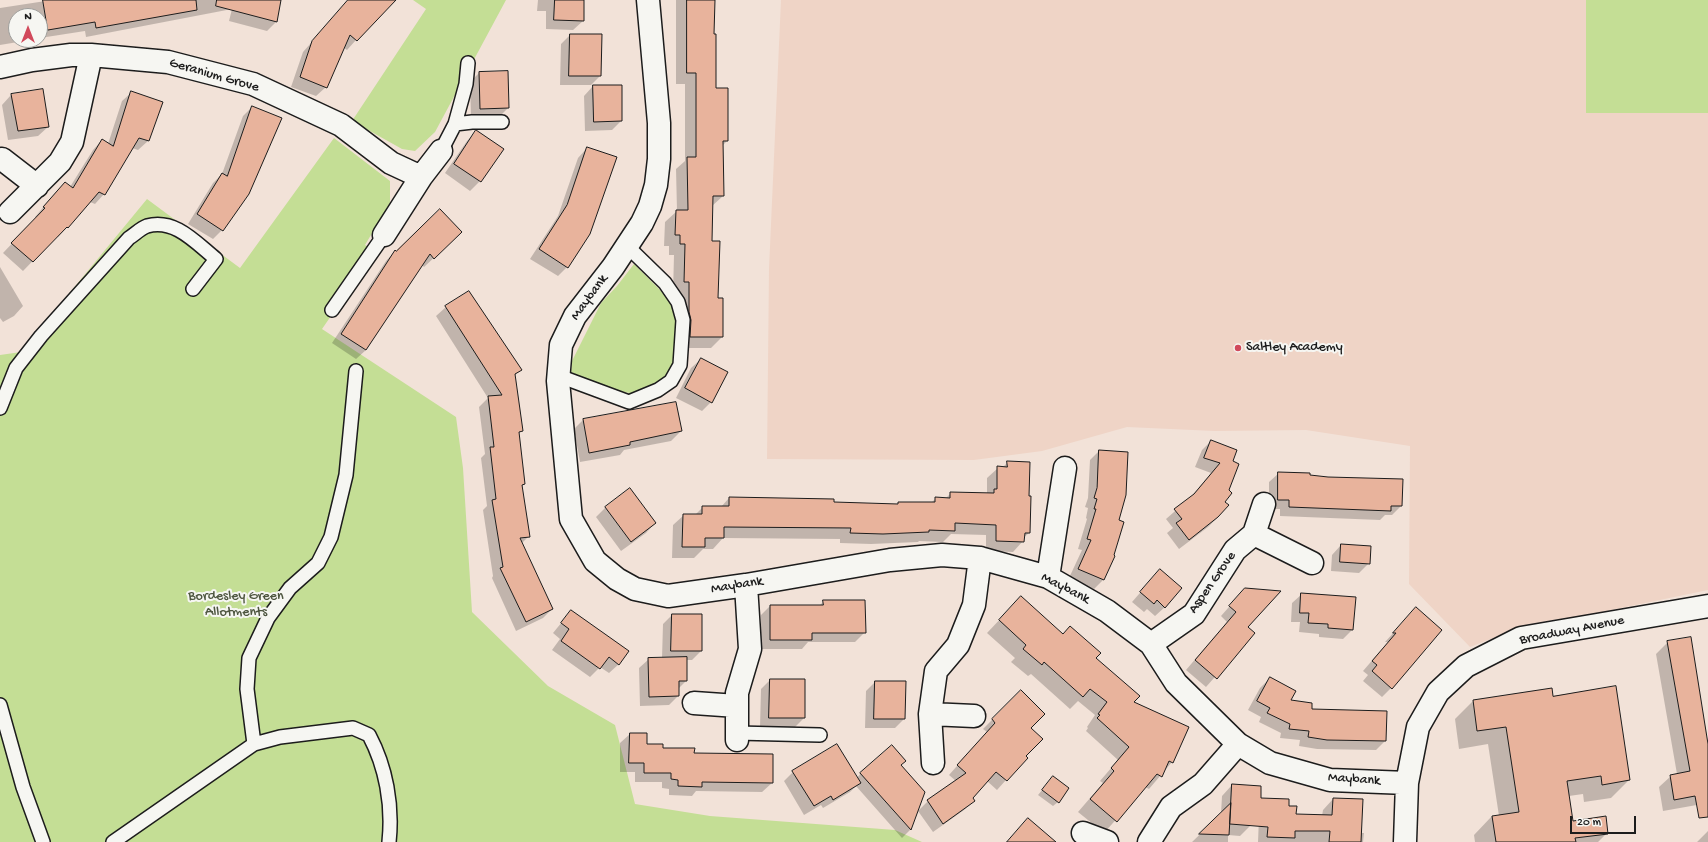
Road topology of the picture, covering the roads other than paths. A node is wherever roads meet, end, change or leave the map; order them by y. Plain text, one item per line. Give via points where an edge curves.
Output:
1 (648, 0) edge
2 (91, 56) junction
3 (468, 63) dead end
4 (0, 67) edge
5 (502, 122) dead end
6 (455, 124) junction
7 (441, 151) joint
8 (2, 159) dead end
9 (421, 177) junction
10 (37, 186) junction
11 (10, 212) dead end
12 (384, 235) joint
13 (627, 246) junction
14 (193, 289) dead end
15 (332, 310) dead end
16 (356, 371) dead end
17 (559, 376) junction
18 (0, 408) edge
19 (1065, 468) dead end
20 (1264, 504) dead end
21 (1254, 534) junction
22 (980, 558) junction
23 (1312, 563) dead end
24 (1048, 577) junction
25 (746, 585) junction
26 (1708, 606) edge
27 (1150, 644) junction
28 (694, 703) dead end
29 (0, 705) edge
30 (737, 706) junction
31 (930, 714) junction
32 (974, 716) dead end
33 (820, 735) dead end
34 (737, 736) joint
35 (254, 744) junction
36 (1238, 744) junction
37 (933, 763) dead end
38 (1407, 783) junction
39 (1083, 833) dead end
40 (43, 842) edge
41 (113, 842) edge
42 (390, 842) edge
43 (1107, 842) edge
44 (1149, 842) edge
45 (1405, 842) edge

1 - 13 street, Maybank via 659,123 659,159 650,206
2 - 4 street, Geranium Grove via 32,60
2 - 9 street, Geranium Grove via 168,62 253,84 340,125 391,163
2 - 10 street via 72,142 60,162
3 - 6 lane via 466,84
5 - 6 lane
6 - 7 lane
7 - 9 street
8 - 10 street
9 - 12 street
10 - 11 street
12 - 15 lane
13 - 17 street, Maybank via 567,330 561,345
13 - 17 lane via 665,283 678,302 683,320 680,365 671,380 658,390 629,402
14 - 18 lane via 216,259 182,231 161,224 145,226 129,238 41,336 16,368
16 - 35 lane via 346,475 331,537 318,563 290,588 268,618 249,658 247,689
17 - 25 street, Maybank via 571,519 595,561 617,579 635,589 668,596
19 - 24 street
20 - 21 street
21 - 23 street
21 - 27 street, Aspen Grove via 1235,550 1194,614
22 - 24 street, Maybank
22 - 25 street, Maybank via 942,555 890,560
22 - 31 street via 974,605 958,645 936,671
24 - 27 street, Maybank via 1107,611
25 - 30 street via 750,649 737,693
26 - 38 street, Broadway Avenue via 1521,638 1466,666 1438,692 1418,727
27 - 36 street, Maybank via 1176,683
28 - 30 street
29 - 40 lane via 23,788
30 - 34 street
31 - 32 street
31 - 37 street
33 - 34 lane
35 - 41 lane
35 - 42 lane via 280,737 353,728 369,735 379,754 387,783
36 - 38 street, Maybank via 1270,763 1330,780
36 - 44 street via 1203,784 1171,807
38 - 45 street, Broadway Avenue
39 - 43 street

